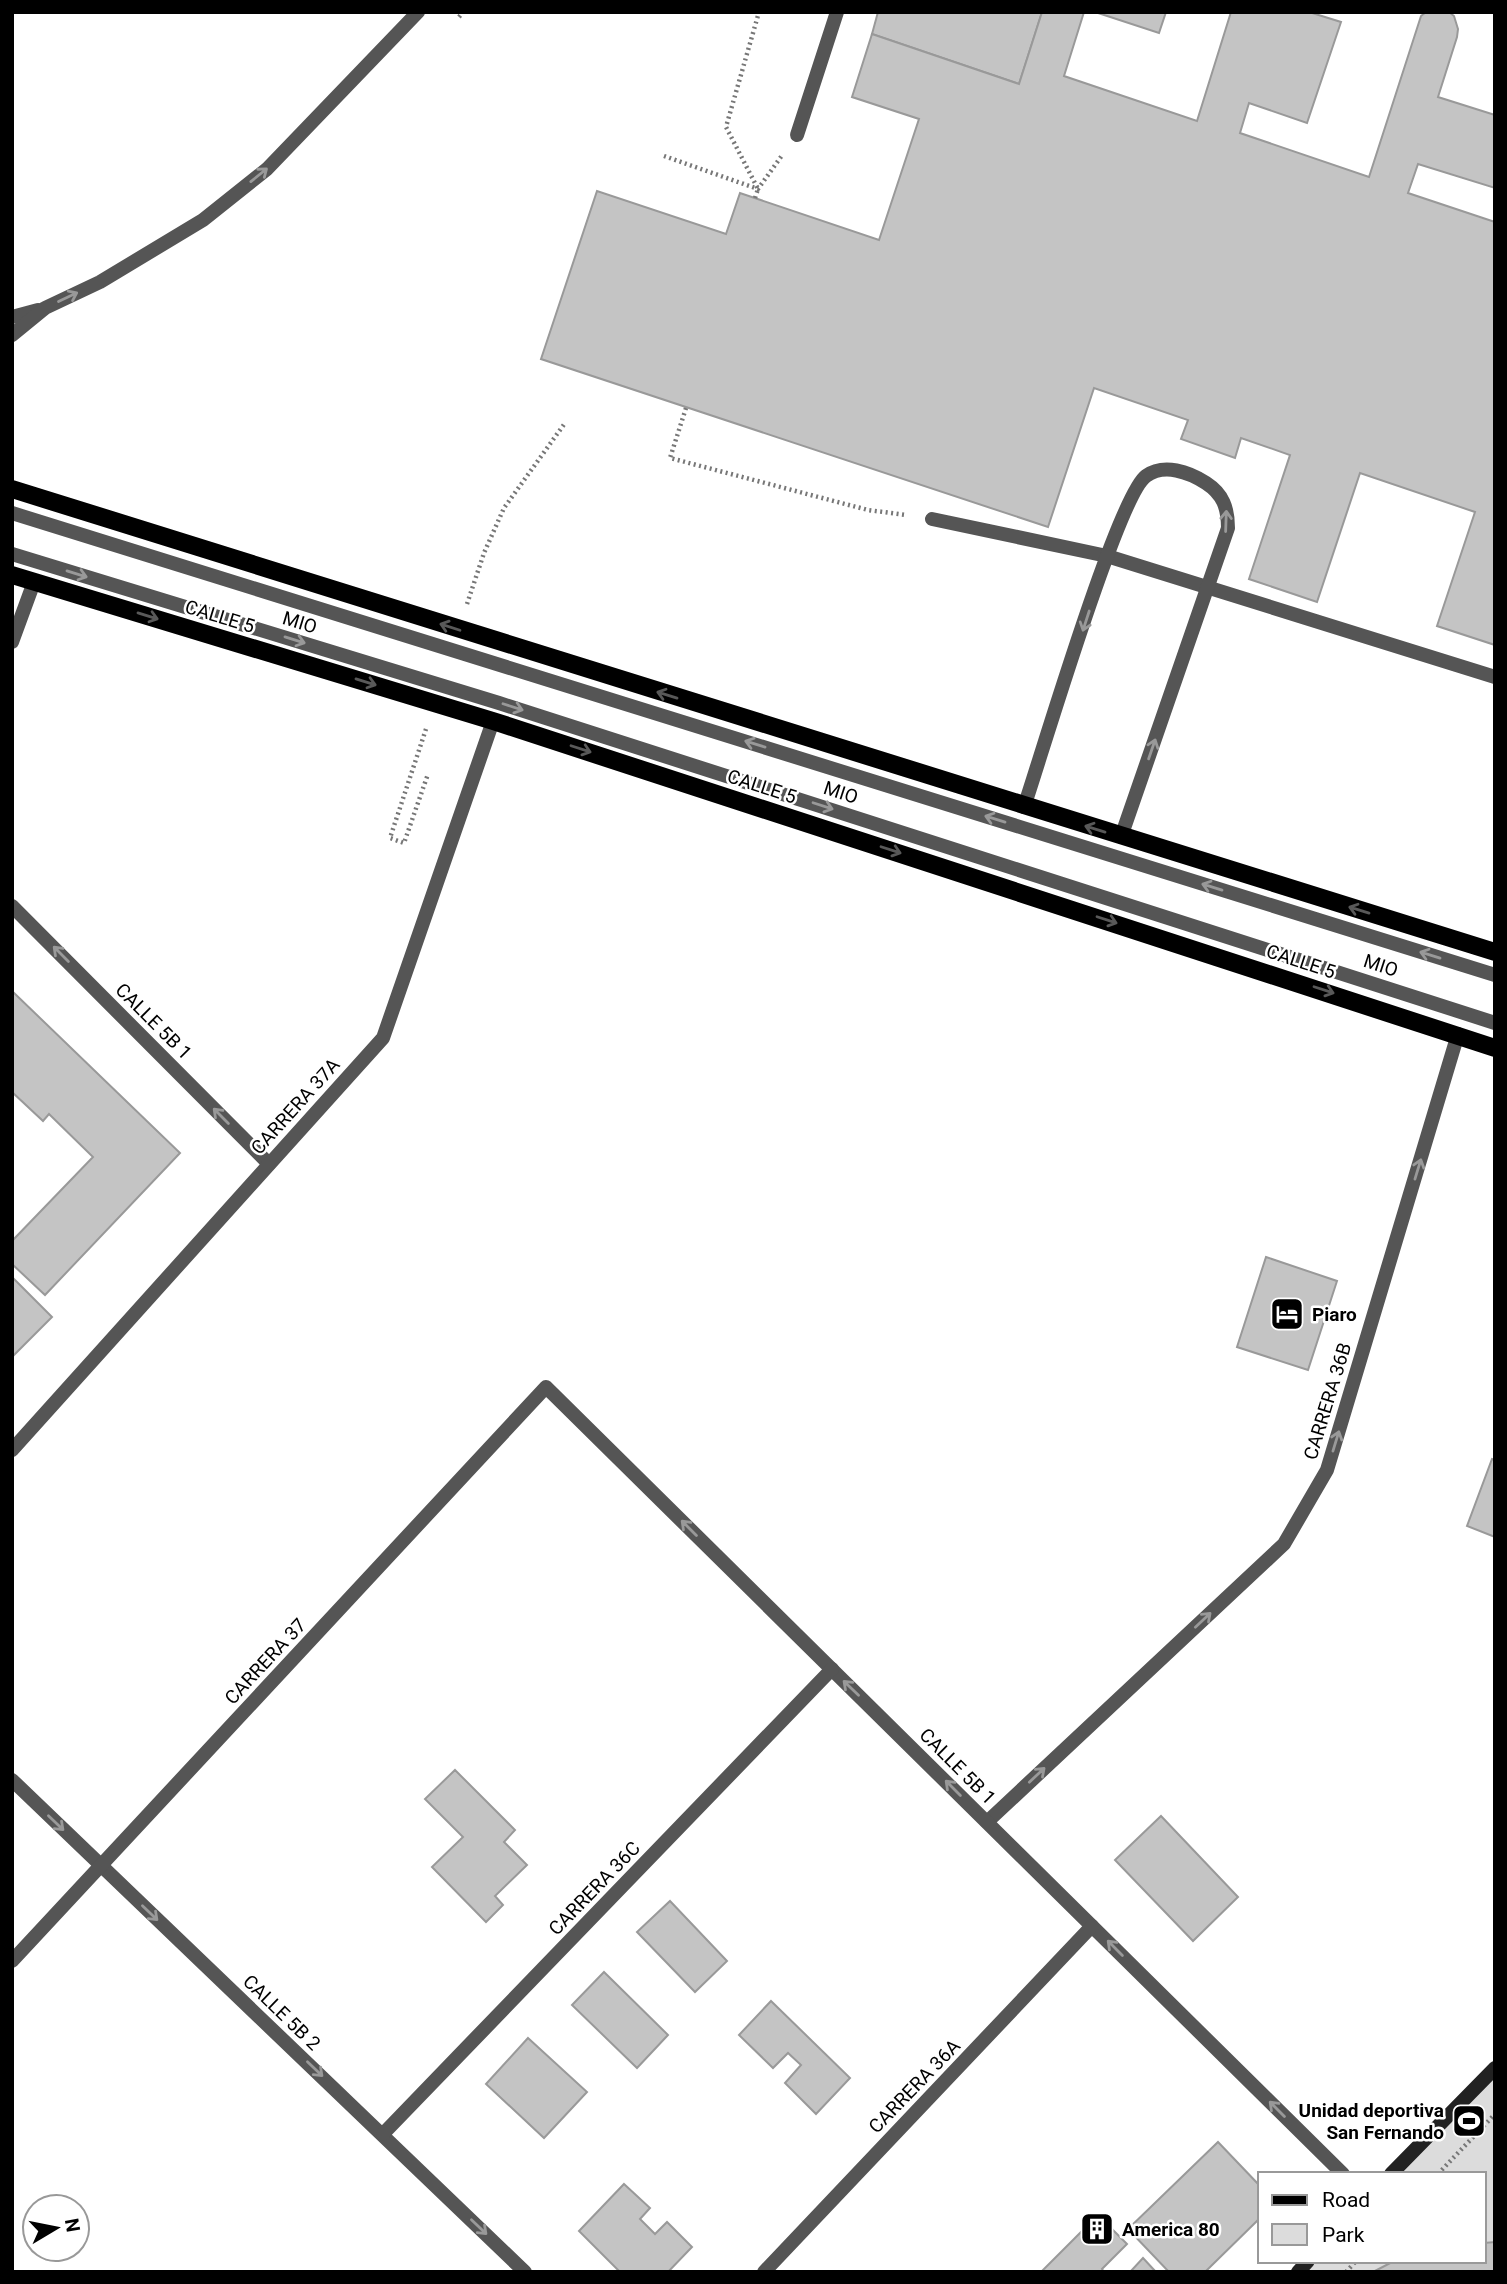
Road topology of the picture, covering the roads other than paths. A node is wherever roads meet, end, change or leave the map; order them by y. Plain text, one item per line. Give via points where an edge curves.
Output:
1 (418, 12) edge
2 (837, 12) edge
3 (797, 135) road end
4 (45, 308) junction
5 (12, 317) edge
6 (12, 335) edge
7 (13, 488) edge
8 (12, 513) edge
9 (932, 519) road end
10 (12, 554) edge
11 (1107, 556) junction
12 (12, 575) edge
13 (34, 582) junction
14 (1207, 586) junction
15 (12, 642) edge
16 (1495, 677) edge
17 (493, 721) junction
18 (1024, 807) junction
19 (1121, 837) junction
20 (12, 906) edge
21 (1495, 952) edge
22 (1495, 975) edge
23 (1495, 1023) edge
24 (1458, 1034) junction
25 (1495, 1048) edge
26 (269, 1164) junction
27 (546, 1387) joint
28 (12, 1450) edge
29 (832, 1669) junction
30 (12, 1780) edge
31 (987, 1822) junction
32 (100, 1866) junction
33 (1093, 1926) junction
34 (12, 1961) edge
35 (1495, 2068) edge
36 (383, 2134) junction
37 (1341, 2172) edge
38 (1393, 2172) edge
39 (523, 2271) edge
40 (764, 2272) edge

4 -> 1 street via 100,282 214,211 267,169
2 - 3 street
4 - 5 street
4 - 6 street
18 -> 7 main road
22 -> 8 street, MIO
9 - 11 street
10 -> 23 street, MIO via 499,703
11 - 14 street
14 -> 11 street via 1228,528 1226,504 1205,482 1174,470 1159,470 1138,483
11 -> 18 street
12 - 13 main road, CALLE 5
13 - 15 street
13 -> 17 main road, CALLE 5
14 - 16 street
19 -> 14 street
17 -> 24 main road, CALLE 5
17 - 26 street, CARRERA 37A via 383,1038
19 -> 18 main road
21 -> 19 main road
26 -> 20 street, CALLE 5B 1
24 - 25 main road, CALLE 5
31 -> 24 street, CARRERA 36B via 1284,1544 1327,1470
26 - 28 street, CARRERA 37A
29 -> 27 street, CALLE 5B 1
27 - 32 street, CARRERA 37
31 -> 29 street, CALLE 5B 1
29 - 36 street, CARRERA 36C
30 -> 32 street, CALLE 5B 2
31 - 33 street, CALLE 5B 1
32 - 34 street, CARRERA 37
32 -> 36 street, CALLE 5B 2
37 -> 33 street, CALLE 5B 1
33 - 40 street, CARRERA 36A
35 - 38 street
36 -> 39 street, CALLE 5B 2

